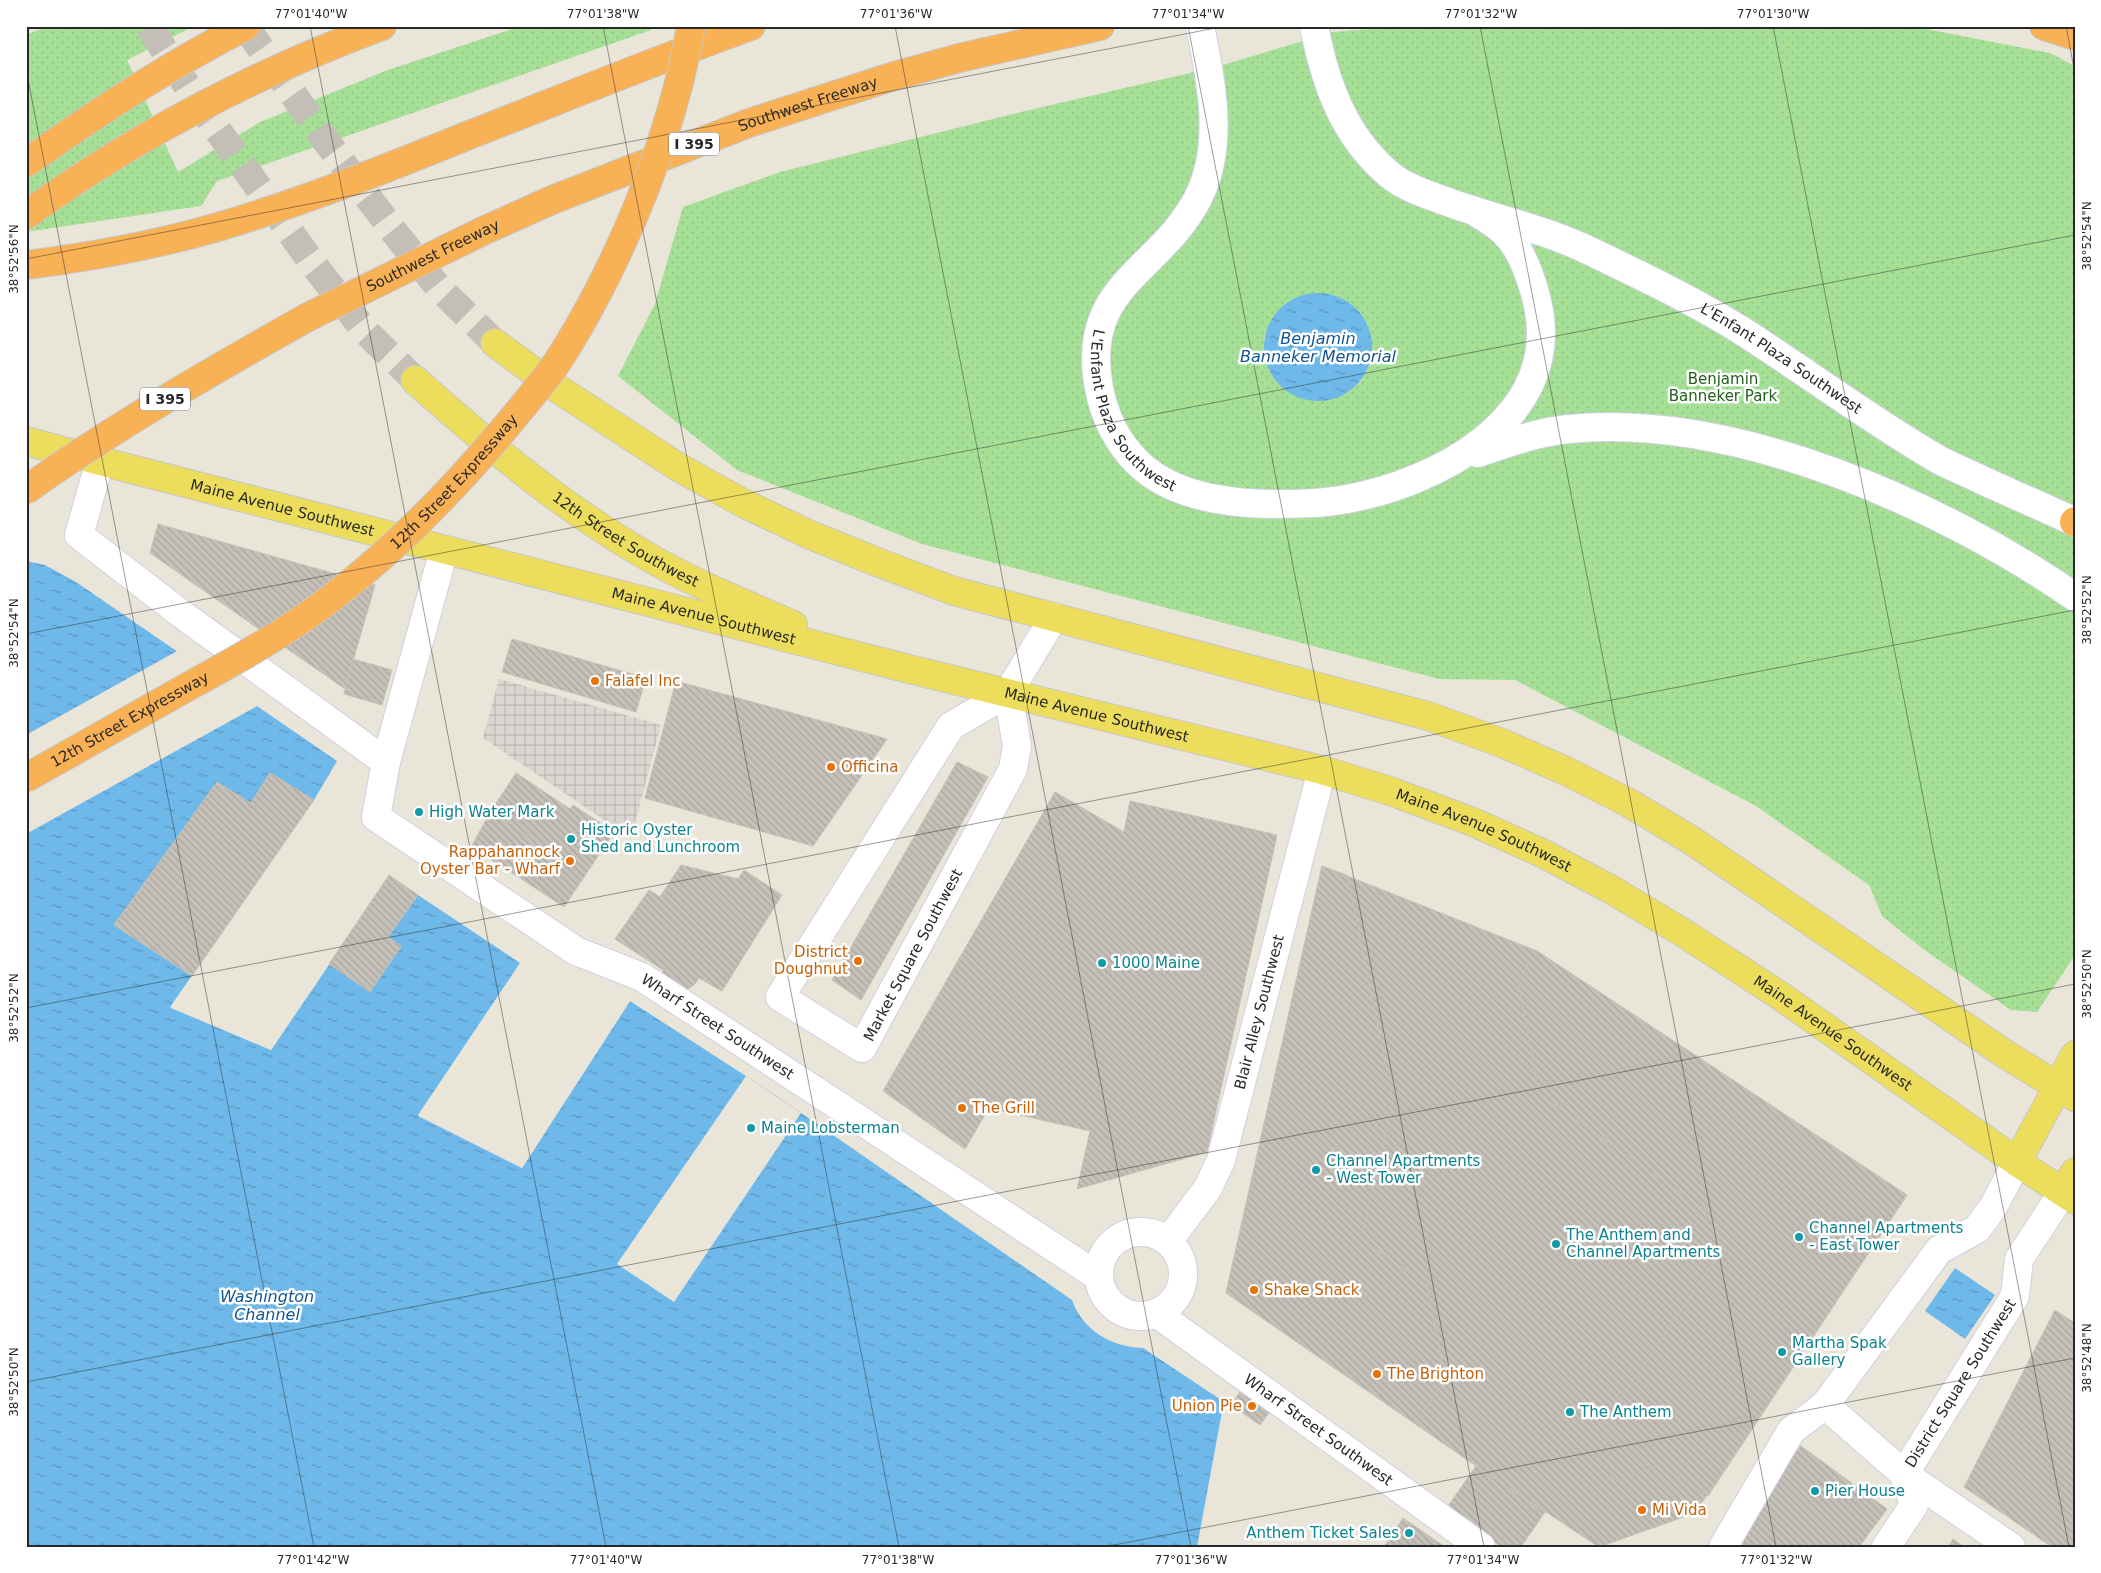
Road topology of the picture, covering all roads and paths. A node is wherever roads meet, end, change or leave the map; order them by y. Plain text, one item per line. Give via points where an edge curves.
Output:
1 (246, 26) edge
2 (382, 26) edge
3 (691, 26) edge
4 (751, 26) edge
5 (1100, 26) edge
6 (1200, 26) edge
7 (2044, 26) edge
8 (1314, 29) edge
9 (2075, 36) edge
10 (26, 162) edge
11 (1479, 214) junction
12 (26, 215) edge
13 (26, 265) edge
14 (495, 343) tunnel mouth
15 (415, 380) tunnel mouth
16 (26, 440) edge
17 (100, 462) junction
18 (1448, 463) junction
19 (26, 490) edge
20 (2074, 522) edge
21 (444, 550) junction
22 (2075, 596) edge
23 (1054, 618) junction
24 (862, 656) junction
25 (1008, 693) junction
26 (386, 762) junction
27 (1322, 770) junction
28 (26, 778) edge
29 (2075, 1055) edge
30 (2067, 1092) edge
31 (2017, 1162) junction
32 (2071, 1188) edge
33 (1168, 1241) junction
34 (1099, 1277) junction
35 (1156, 1313) junction
36 (1825, 1405) junction
37 (1904, 1474) junction
38 (1481, 1547) edge
39 (1723, 1547) edge
40 (1886, 1547) edge
41 (2010, 1547) edge

1 - 10 highway via 99,112
2 - 12 highway via 291,64 174,120 75,180
3 - 28 highway, 12th Street Expressway, bridge via 662,143 623,240 591,305 532,396 443,499 334,596 294,624 251,652
4 - 13 highway via 346,183 227,224 150,244
5 - 19 highway, Southwest Freeway / I 395, bridge via 899,74 749,123 509,219 308,316 109,433
6 - 18 street, L'Enfant Plaza Southwest via 1213,116 1207,176 1185,219 1123,284 1109,305 1096,344 1095,370 1100,396 1121,443 1138,463 1160,479 1183,490 1243,503 1312,504 1348,499 1412,480
7 - 9 highway
8 - 11 street, L'Enfant Plaza Southwest via 1320,56 1344,119 1371,159 1415,190
11 - 18 street, L'Enfant Plaza Southwest via 1506,234 1519,254 1537,297 1541,344 1527,391 1514,410 1479,444
11 - 20 street, L'Enfant Plaza Southwest via 1590,250 1684,298 1738,329 1943,462
14 - 23 main road via 616,428 743,503 817,538 954,591
15 - 24 main road, 12th Street Southwest via 504,457 562,501 652,560
16 - 17 main road, Maine Avenue Southwest
17 - 21 main road, Maine Avenue Southwest
17 - 26 street via 79,535 180,613
18 - 22 street, L'Enfant Plaza Southwest via 1525,437 1569,429 1659,430 1704,437 1798,461 1885,492 1972,533
21 - 24 main road, Maine Avenue Southwest
21 - 26 street
23 - 25 street
23 - 30 main road via 1428,716 1566,771 1629,803 1690,840
24 - 25 main road, Maine Avenue Southwest
25 - 25 street, Market Square Southwest via 951,726 780,998 862,1048 1013,769 1017,746
25 - 27 main road, Maine Avenue Southwest
26 - 34 street, Wharf Street Southwest via 376,817 576,951 642,977
27 - 31 main road, Maine Avenue Southwest via 1473,822 1612,890 1779,995
27 - 33 street, Blair Alley Southwest via 1221,1160 1208,1188
29 - 30 main road
30 - 31 main road
31 - 32 main road, Maine Avenue Southwest
31 - 36 street via 1977,1230 1939,1250
32 - 37 street, District Square Southwest via 2020,1259 2015,1296
33 - 34 street via 1146,1232 1122,1237 1104,1254
33 - 35 street via 1180,1258 1182,1284 1173,1302
34 - 35 street via 1105,1295 1118,1310 1136,1316
35 - 38 street, Wharf Street Southwest
36 - 37 street
36 - 39 street via 1791,1431
37 - 40 street, District Square Southwest via 1914,1505
37 - 41 street

